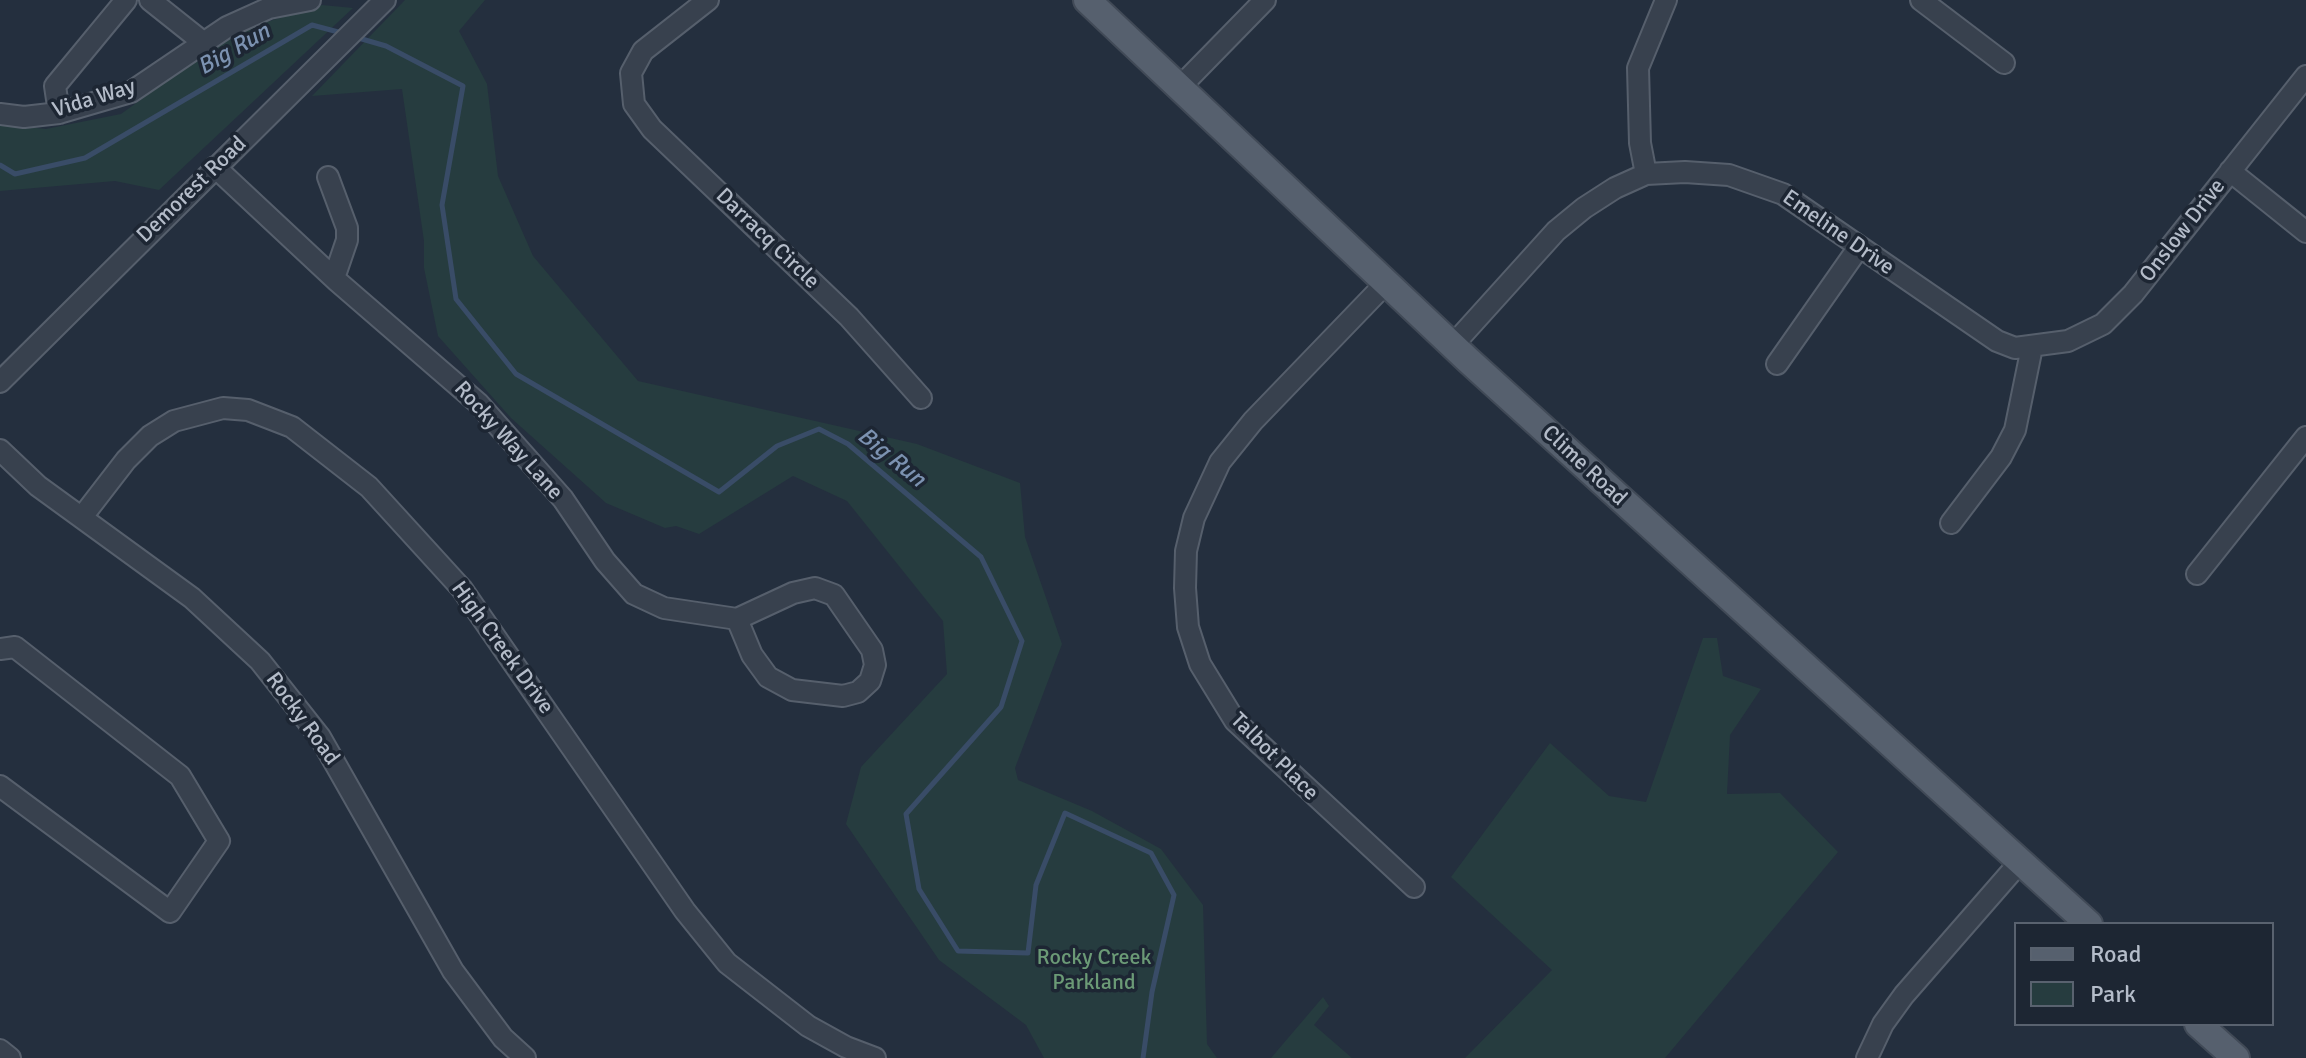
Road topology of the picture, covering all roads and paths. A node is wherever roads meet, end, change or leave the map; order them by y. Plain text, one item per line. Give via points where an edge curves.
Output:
1 (126, 0) edge
2 (150, 0) edge
3 (708, 0) edge
4 (1087, 0) edge
5 (1265, 0) edge
6 (1666, 0) edge
7 (1921, 0) edge
8 (295, 1) edge
9 (380, 6) edge
10 (204, 43) junction
11 (2004, 63) dead end
12 (2306, 76) edge
13 (1180, 87) junction
14 (59, 113) junction
15 (0, 114) edge
16 (215, 167) junction
17 (2230, 171) junction
18 (1646, 174) junction
19 (328, 177) dead end
20 (2306, 232) edge
21 (1859, 247) junction
22 (334, 278) junction
23 (1386, 283) junction
24 (1453, 345) junction
25 (2032, 347) junction
26 (1777, 364) dead end
27 (0, 382) edge
28 (921, 398) dead end
29 (2306, 437) edge
30 (0, 450) edge
31 (82, 517) junction
32 (1951, 523) dead end
33 (2197, 574) dead end
34 (737, 619) junction
35 (0, 649) edge
36 (0, 786) edge
37 (2020, 862) junction
38 (1414, 887) dead end
39 (2087, 922) edge
40 (2200, 1026) edge
41 (0, 1050) edge
42 (10, 1058) edge
43 (525, 1058) edge
44 (875, 1058) edge
45 (1867, 1058) edge
46 (2236, 1058) edge

1 - 14 street via 55,86
2 - 10 street
3 - 28 street, Darracq Circle via 651,42 631,73 634,104 652,129 849,317
4 - 13 main road, Clime Road
5 - 13 street
6 - 18 street via 1638,68
7 - 11 street
8 - 10 street, Vida Way via 255,14
9 - 16 street, Demorest Road
10 - 14 street, Vida Way via 131,92
12 - 17 street, Onslow Drive
13 - 23 main road, Clime Road
14 - 15 street, Vida Way
16 - 22 street, Rocky Way Lane
16 - 27 street, Demorest Road
17 - 20 street
17 - 25 street, Onslow Drive via 2103,324 2068,341
18 - 21 street, Emeline Drive via 1729,175 1760,183 1805,207
18 - 24 street, Emeline Drive via 1615,188 1556,231
19 - 22 street via 347,228
21 - 25 street, Emeline Drive via 1983,334 2015,348
21 - 26 street
22 - 34 street, Rocky Way Lane via 478,403 563,499 634,594 664,608
23 - 24 main road, Clime Road
23 - 38 street, Talbot Place via 1220,462 1194,518 1185,588 1188,627 1200,664 1235,721
24 - 37 main road, Clime Road
25 - 32 street via 2015,430
29 - 33 street
30 - 31 street, Rocky Road
31 - 43 street, Rocky Road via 204,607 294,702 335,762 453,971 503,1038
31 - 44 street, High Creek Drive via 126,460 174,421 223,408 248,410 292,427 369,487 462,589 685,911 727,963 817,1032
34 - 34 street via 793,593 815,588 834,595 872,650 870,681 843,696 792,690 768,677
35 - 36 street via 15,647 180,776 219,841 170,912
37 - 39 main road, Clime Road
37 - 45 street via 1904,995
40 - 46 main road
41 - 42 street

